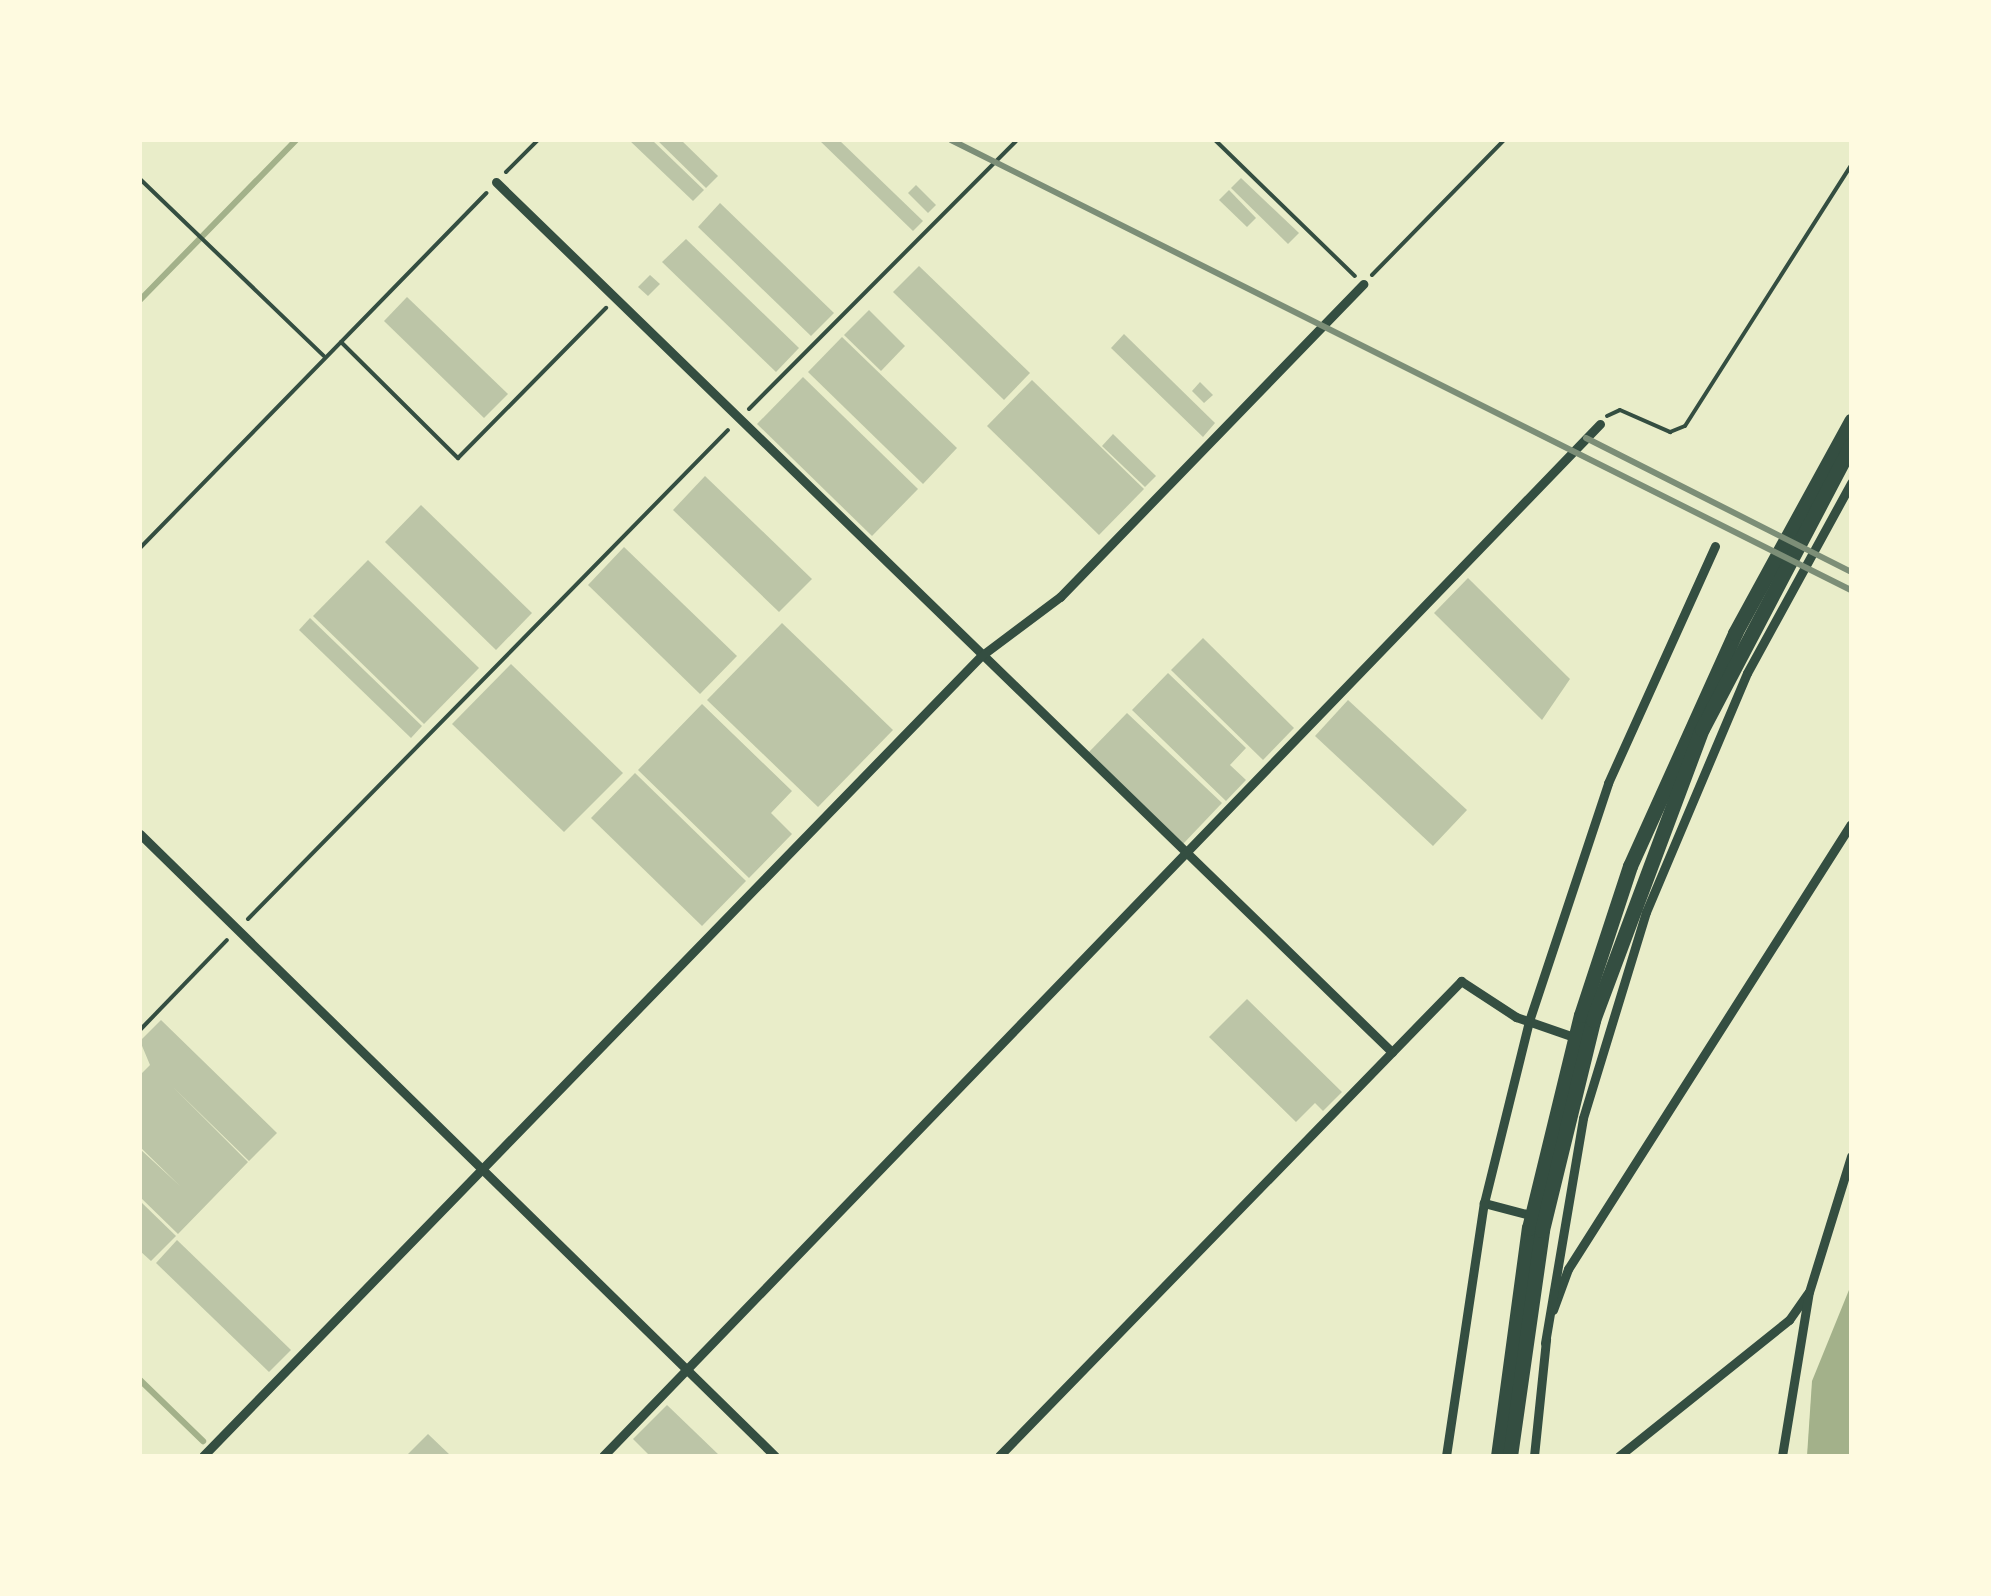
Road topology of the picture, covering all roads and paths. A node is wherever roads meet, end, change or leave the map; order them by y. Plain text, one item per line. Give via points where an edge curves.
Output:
1 (538, 140) edge
2 (1017, 140) edge
3 (1215, 140) edge
4 (1504, 140) edge
5 (1851, 166) edge
6 (140, 179) edge
7 (496, 182) junction
8 (1363, 284) junction
9 (617, 297) junction
10 (341, 342) junction
11 (326, 357) junction
12 (740, 417) junction
13 (1851, 421) edge
14 (1600, 424) joint
15 (1851, 444) edge
16 (1851, 483) edge
17 (1715, 546) dead end
18 (140, 548) edge
19 (982, 656) junction
20 (1851, 824) edge
21 (140, 834) edge
22 (1188, 850) junction
23 (237, 930) junction
24 (1529, 1020) junction
25 (140, 1030) edge
26 (1603, 1047) junction
27 (1392, 1052) junction
28 (1851, 1156) edge
29 (480, 1168) junction
30 (1484, 1203) junction
31 (1561, 1222) junction
32 (1808, 1292) junction
33 (1545, 1343) junction
34 (686, 1370) junction
35 (202, 1456) edge
36 (603, 1456) edge
37 (775, 1456) edge
38 (999, 1456) edge
39 (1446, 1456) edge
40 (1498, 1456) edge
41 (1510, 1456) edge
42 (1534, 1456) edge
43 (1620, 1456) edge
44 (1782, 1456) edge

1 - 7 path
2 - 12 path
3 - 8 path
4 - 8 path
5 - 14 path via 1684,426 1670,432 1620,410
6 - 11 path
7 - 9 street
7 - 10 path
8 - 19 street via 1060,597
9 - 10 path via 458,458
9 - 12 street
10 - 11 path
11 - 18 path
12 - 19 street
12 - 23 path
13 - 40 highway via 1735,633 1630,866 1581,1015 1530,1228
14 - 22 street
15 - 41 highway via 1702,729 1593,1020 1542,1230
16 - 26 street via 1790,582 1695,788
17 - 24 street via 1608,782
19 - 22 street
19 - 29 street
20 - 33 street via 1568,1269
21 - 23 street
22 - 27 street
22 - 34 street
23 - 25 path
23 - 29 street
24 - 26 street
24 - 27 street via 1461,981
24 - 30 street
26 - 31 street
27 - 38 street
28 - 32 street
29 - 34 street
29 - 35 street
30 - 31 street
30 - 39 street
31 - 33 street
32 - 43 street via 1788,1320
32 - 44 street
33 - 42 street
34 - 36 street
34 - 37 street

